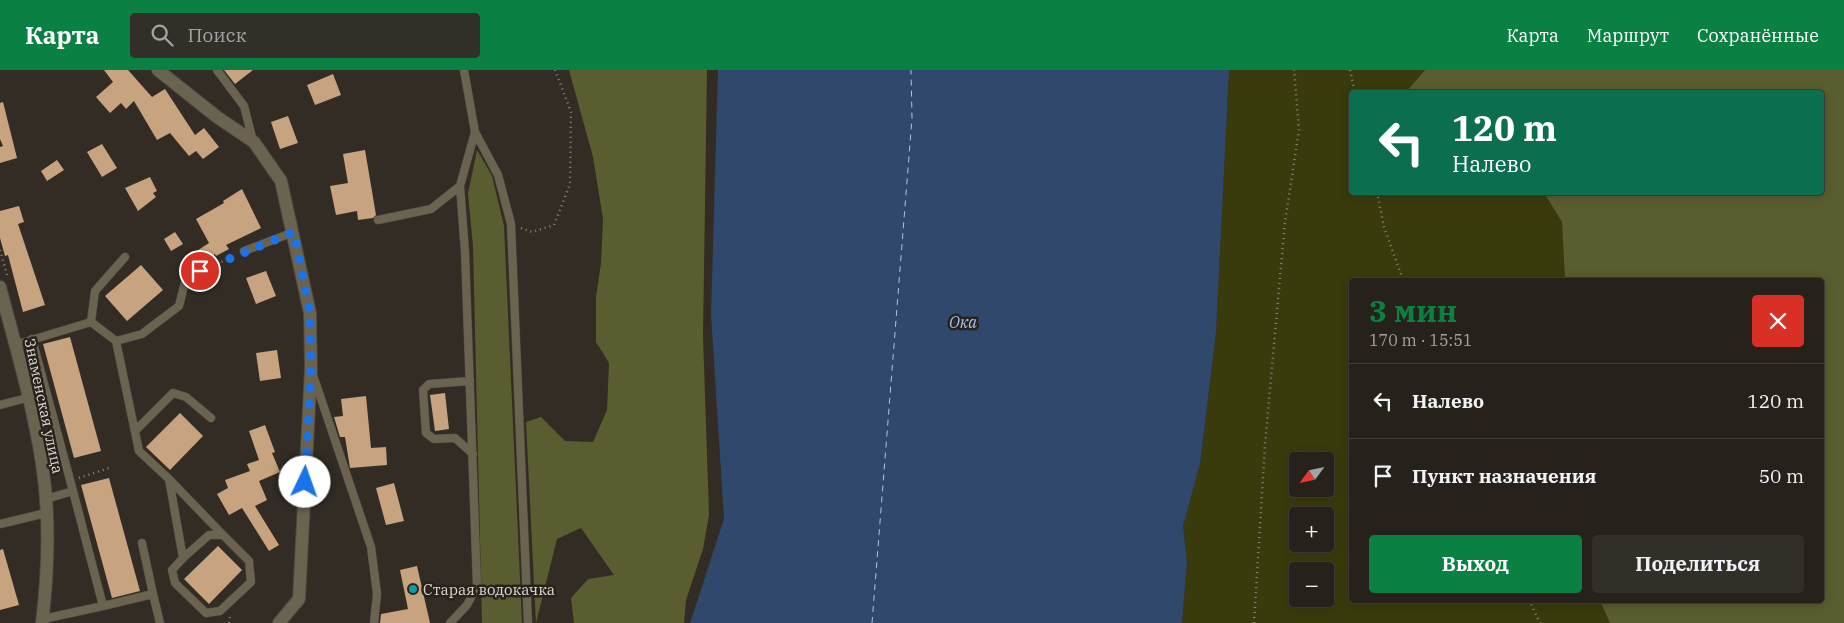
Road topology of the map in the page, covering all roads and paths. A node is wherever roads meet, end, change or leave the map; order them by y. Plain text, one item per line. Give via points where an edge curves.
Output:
1 (158, 70) edge
2 (217, 70) edge
3 (464, 70) edge
4 (555, 70) edge
5 (1294, 70) edge
6 (1350, 70) edge
7 (1355, 90) edge
8 (474, 132) junction
9 (254, 142) junction
10 (460, 186) junction
11 (1378, 195) edge
12 (378, 220) dead end
13 (511, 224) junction
14 (294, 232) junction
15 (244, 251) joint
16 (126, 257) dead end
17 (186, 278) joint
18 (1402, 278) edge
19 (0, 287) edge
20 (91, 322) junction
21 (32, 339) junction
22 (116, 341) junction
23 (15, 345) junction
24 (311, 369) junction
25 (470, 381) junction
26 (27, 398) junction
27 (0, 405) edge
28 (211, 418) dead end
29 (135, 431) junction
30 (473, 454) junction
31 (112, 468) dead end
32 (170, 479) junction
33 (70, 480) junction
34 (73, 491) junction
35 (46, 499) junction
36 (46, 512) junction
37 (0, 524) edge
38 (223, 535) junction
39 (142, 543) dead end
40 (183, 558) junction
41 (153, 594) junction
42 (1530, 603) edge
43 (103, 606) junction
44 (43, 621) edge
45 (160, 623) edge
46 (279, 623) edge
47 (374, 623) edge
48 (450, 623) edge
49 (528, 623) edge
50 (1254, 623) edge
51 (1540, 623) edge

1 - 9 street
2 - 9 lane via 244,106
3 - 8 lane
4 - 13 path via 571,112 570,184 554,225 532,232
5 - 50 path via 1299,130 1285,222 1265,445
6 - 7 path
8 - 10 lane
8 - 13 lane via 498,175
9 - 14 street via 281,181
10 - 12 lane via 431,209
10 - 25 lane
11 - 18 path via 1384,227
13 - 49 lane
14 - 15 lane
14 - 24 street via 310,313
15 - 17 path
16 - 20 lane via 95,291
17 - 22 lane via 179,306 142,334
19 - 23 street, Знаменская улица
20 - 21 lane
20 - 22 lane
21 - 23 lane
21 - 33 lane
22 - 29 lane
23 - 26 street, Знаменская улица
24 - 46 street via 299,599
24 - 47 lane via 371,547 377,594
25 - 30 lane
25 - 30 lane via 429,384 423,390 426,433 434,439 455,438
26 - 27 lane
26 - 35 street, Знаменская улица via 42,464
28 - 29 lane via 186,397 173,393
29 - 32 lane via 139,451
30 - 48 lane via 477,586 467,605
31 - 33 path
32 - 38 lane
32 - 40 lane
33 - 34 lane
34 - 35 lane
34 - 43 lane
35 - 36 street, Знаменская улица
36 - 37 lane
36 - 44 street, Знаменская улица
38 - 40 lane via 209,535
38 - 40 lane via 249,561 251,582 220,611 206,614 175,583 172,570
39 - 41 lane
41 - 43 lane
41 - 45 lane
42 - 51 path
43 - 44 lane

